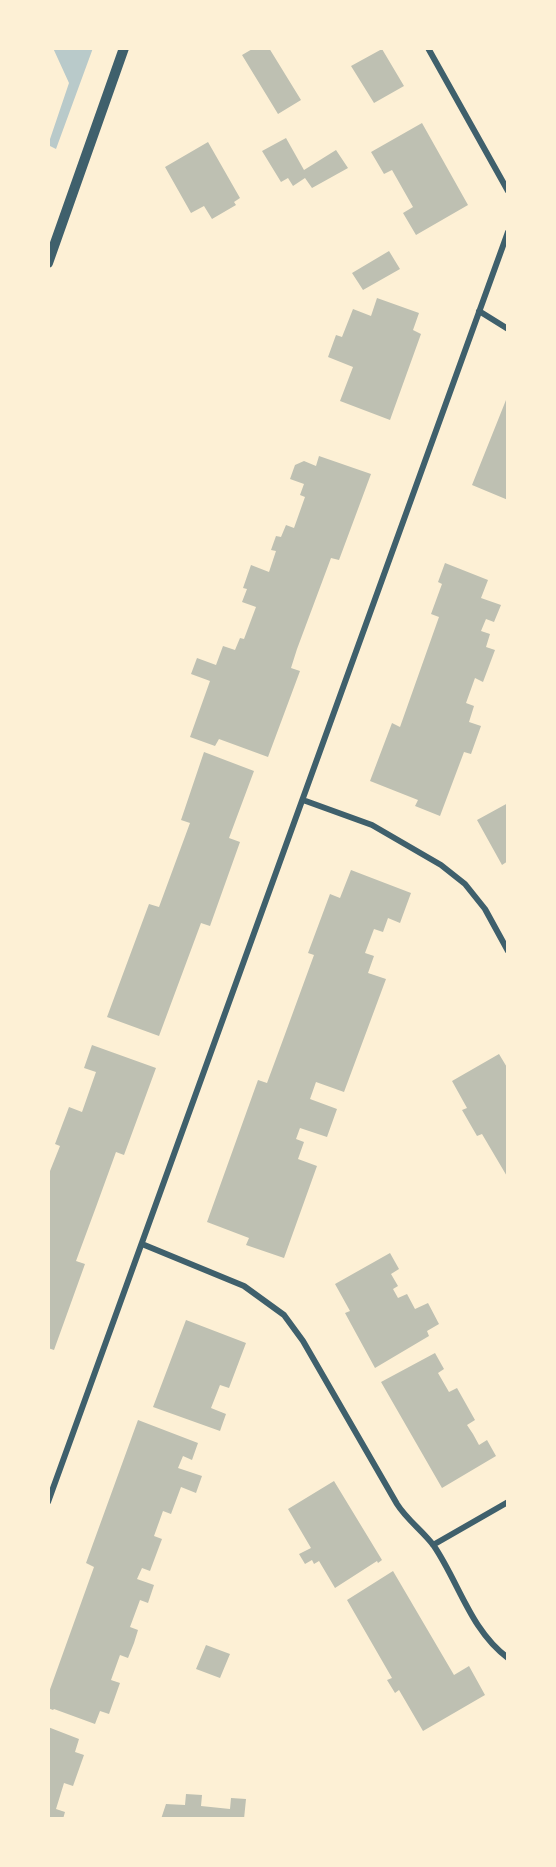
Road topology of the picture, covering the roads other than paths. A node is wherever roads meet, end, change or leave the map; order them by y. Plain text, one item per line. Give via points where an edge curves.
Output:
1 (124, 48) edge
2 (429, 48) edge
3 (508, 191) edge
4 (508, 232) edge
5 (48, 263) edge
6 (479, 311) junction
7 (508, 329) edge
8 (303, 800) junction
9 (508, 951) edge
10 (142, 1244) junction
11 (48, 1502) edge
12 (508, 1502) edge
13 (433, 1545) junction
14 (508, 1658) edge

1 - 5 street
2 - 3 street
4 - 6 street
6 - 7 street
6 - 8 street
8 - 9 street via 372,825 441,866 465,884 485,909
8 - 10 street
10 - 11 street
10 - 13 street via 244,1286 284,1315 397,1504
12 - 13 street
13 - 14 street via 483,1632

